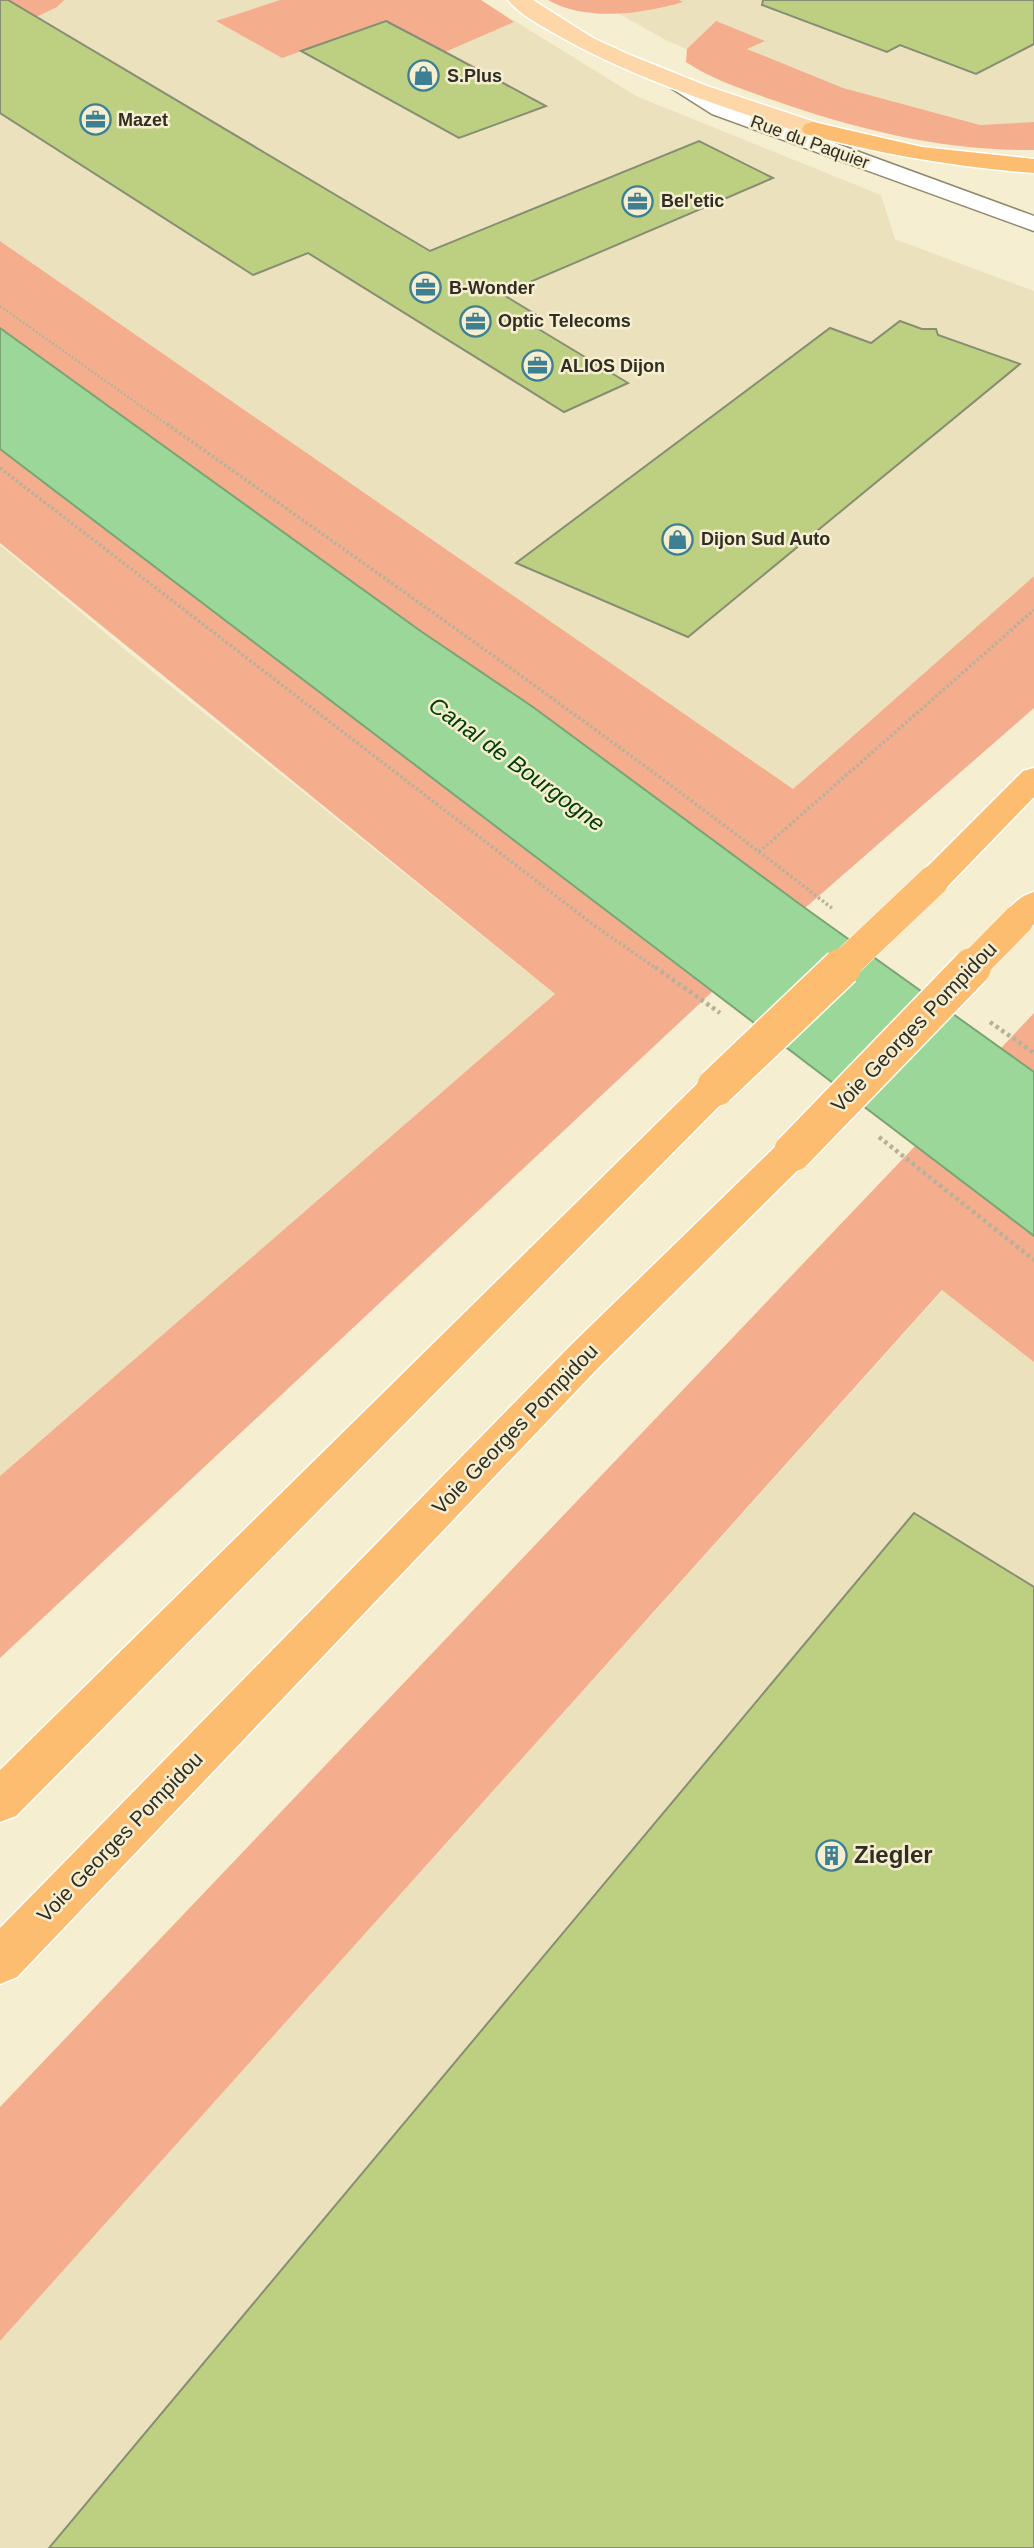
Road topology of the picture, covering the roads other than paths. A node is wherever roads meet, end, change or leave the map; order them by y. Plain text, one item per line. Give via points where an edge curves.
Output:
1 (519, 0) edge
2 (679, 83) junction
3 (813, 129) junction
4 (1034, 166) edge
5 (944, 192) junction
6 (1034, 224) edge
7 (1034, 778) edge
8 (1026, 911) edge
9 (0, 1801) edge
10 (0, 1961) edge

1 - 2 main road, Rue du Paquier via 585,41
2 - 3 main road, Rue du Paquier
2 - 5 street, Rue du Paquier via 720,109
3 - 4 highway via 930,156
3 - 5 street, Rue du Paquier
5 - 6 street, Rue du Paquier
7 - 9 highway, bridge via 716,1087
8 - 10 highway, Voie Georges Pompidou, bridge via 793,1152 585,1356

